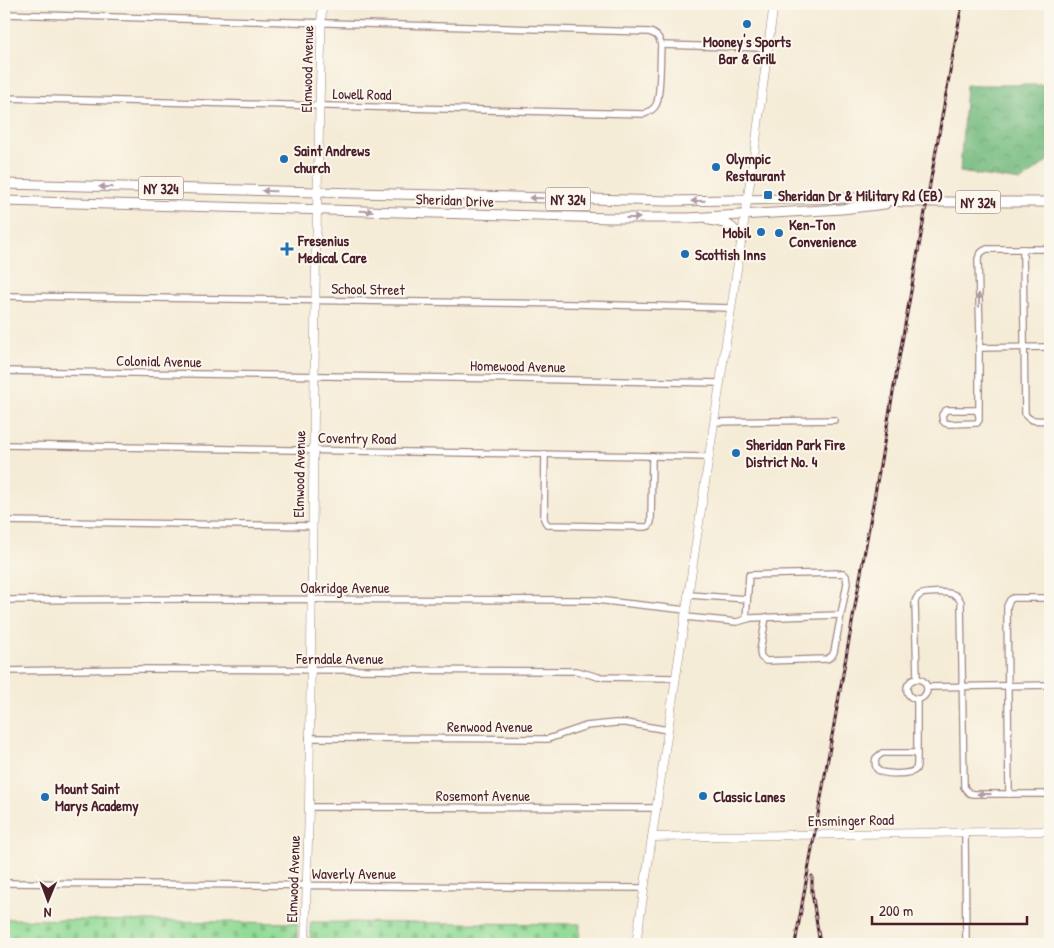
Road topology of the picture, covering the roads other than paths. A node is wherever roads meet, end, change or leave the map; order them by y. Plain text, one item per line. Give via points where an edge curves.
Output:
1 (322, 4) edge
2 (774, 4) edge
3 (4, 14) edge
4 (322, 23) junction
5 (661, 45) junction
6 (768, 48) junction
7 (4, 98) edge
8 (320, 106) junction
9 (4, 184) edge
10 (60, 186) junction
11 (203, 189) junction
12 (318, 192) junction
13 (477, 196) junction
14 (612, 200) junction
15 (747, 200) junction
16 (4, 201) edge
17 (905, 202) junction
18 (1050, 202) edge
19 (60, 203) junction
20 (203, 206) junction
21 (317, 210) junction
22 (476, 214) junction
23 (745, 214) junction
24 (612, 218) junction
25 (689, 218) junction
26 (741, 240) junction
27 (1023, 249) junction
28 (1050, 249) edge
29 (4, 296) edge
30 (316, 301) junction
31 (731, 308) junction
32 (1024, 347) junction
33 (1050, 347) edge
34 (978, 348) junction
35 (4, 371) edge
36 (315, 376) junction
37 (720, 383) junction
38 (979, 413) junction
39 (834, 420) dead end
40 (1050, 420) edge
41 (714, 422) junction
42 (4, 445) edge
43 (313, 450) junction
44 (545, 454) junction
45 (652, 456) junction
46 (709, 457) junction
47 (4, 521) edge
48 (312, 526) junction
49 (689, 594) junction
50 (1050, 598) edge
51 (312, 599) junction
52 (747, 599) junction
53 (4, 600) edge
54 (686, 614) junction
55 (840, 615) junction
56 (766, 617) junction
57 (746, 619) junction
58 (310, 670) junction
59 (4, 672) edge
60 (676, 678) junction
61 (918, 678) junction
62 (1050, 685) edge
63 (1008, 686) junction
64 (928, 687) junction
65 (962, 687) junction
66 (917, 699) junction
67 (668, 730) junction
68 (309, 738) junction
69 (917, 753) junction
70 (1009, 794) junction
71 (1050, 794) edge
72 (309, 806) junction
73 (657, 808) junction
74 (1050, 831) edge
75 (965, 833) junction
76 (652, 837) junction
77 (4, 883) edge
78 (307, 886) junction
79 (645, 888) junction
80 (305, 944) edge
81 (636, 944) edge
82 (966, 944) edge

1 - 4 street, Elmwood Avenue
2 - 6 street
3 - 4 street
4 - 5 street via 649,32 657,35
4 - 8 street, Elmwood Avenue
5 - 6 street
5 - 8 street, Lowell Road via 659,98 652,110 644,114
6 - 15 street
7 - 8 street, Lowell Road
8 - 12 street, Elmwood Avenue
9 - 10 main road, Sheridan Drive / NY 324
11 -> 10 main road, Sheridan Drive / NY 324
10 - 19 main road
12 -> 11 main road, Sheridan Drive / NY 324
11 - 20 main road
12 - 13 main road, Sheridan Drive / NY 324
12 - 21 street, Elmwood Avenue
14 -> 13 main road, Sheridan Drive / NY 324
13 - 22 main road
15 -> 14 main road, Sheridan Drive / NY 324
14 - 24 main road
15 - 17 main road, Sheridan Drive / NY 324 via 859,198
15 - 23 street
16 - 19 main road, Sheridan Drive / NY 324
17 - 18 main road, Sheridan Drive / NY 324
17 - 23 main road, Sheridan Drive / NY 324
19 - 20 main road, Sheridan Drive / NY 324
20 - 21 main road, Sheridan Drive / NY 324
21 -> 22 main road, Sheridan Drive / NY 324
21 - 30 street, Elmwood Avenue
22 - 24 main road, Sheridan Drive / NY 324
23 - 25 main road, Sheridan Drive / NY 324
23 - 26 street
24 -> 25 main road, Sheridan Drive / NY 324
25 - 26 main road via 732,226
26 - 31 street
27 - 28 street
27 - 32 street
34 -> 27 street via 979,255 987,249
29 - 30 street, School Street
30 - 31 street, School Street
30 - 36 street, Elmwood Avenue
31 - 37 street
32 - 33 street
32 - 34 street
32 - 40 street via 1024,414 1032,420
34 - 38 street
35 - 36 street, Colonial Avenue
36 - 37 street, Homewood Avenue
36 - 43 street, Elmwood Avenue
37 - 41 street
38 - 38 street via 974,424 949,424 942,419 947,410 977,410
39 - 41 street
41 - 46 street
42 - 43 street, Coventry Road
43 - 44 street, Coventry Road
43 - 48 street, Elmwood Avenue
44 - 45 street, Coventry Road
44 - 45 street via 544,521 548,524 587,525 649,526
45 - 46 street, Coventry Road
46 - 49 street
47 - 48 street
48 - 51 street, Elmwood Avenue
49 - 52 street
49 - 54 street
50 - 63 street via 1013,598 1008,602
51 - 53 street, Oakridge Avenue
51 - 54 street, Oakridge Avenue via 596,600
51 - 58 street, Elmwood Avenue
52 - 55 street via 749,575 843,573 847,578
52 - 57 street
54 - 57 street, Oakridge Avenue via 737,622
54 - 60 street
55 - 56 street, Oakridge Avenue
55 - 56 street via 834,652 830,658 768,661 761,657 760,651
56 - 57 street, Oakridge Avenue
58 - 59 street, Ferndale Avenue
58 - 60 street, Ferndale Avenue via 577,671 598,677
58 - 68 street, Elmwood Avenue
60 - 67 street
61 - 64 street
61 - 65 street via 916,599 924,594 952,593 961,602
61 - 66 street via 910,681 907,688 910,696
62 - 63 street
63 - 65 street
63 - 70 street
64 - 65 street
64 - 66 street via 927,693
70 -> 65 street via 973,794 964,787
66 - 69 street
67 - 68 street, Renwood Avenue via 615,723 586,726 548,739
67 - 73 street
68 - 72 street, Elmwood Avenue
69 - 69 street via 914,771 882,773 876,767 876,758 882,753
70 - 71 street
72 - 73 street, Rosemont Avenue
72 - 78 street, Elmwood Avenue
73 - 76 street
74 - 75 street, Ensminger Road
75 - 76 street, Ensminger Road
75 - 82 street
76 - 79 street
77 - 78 street, Waverly Avenue
78 - 79 street, Waverly Avenue
78 - 80 street, Elmwood Avenue
79 - 81 street

